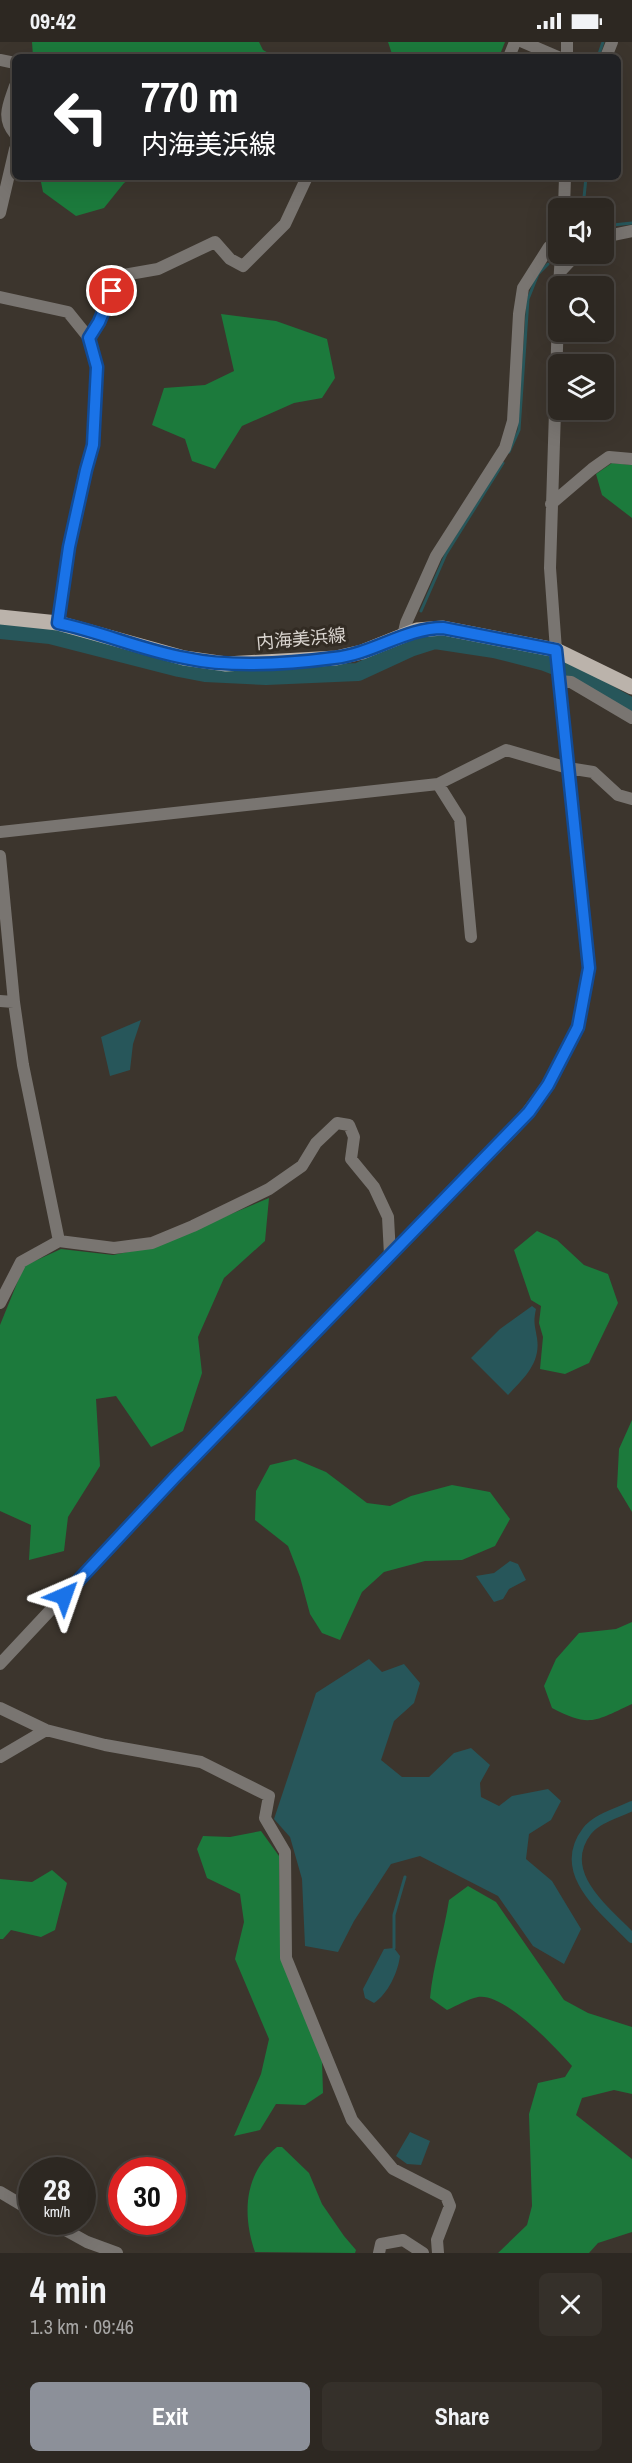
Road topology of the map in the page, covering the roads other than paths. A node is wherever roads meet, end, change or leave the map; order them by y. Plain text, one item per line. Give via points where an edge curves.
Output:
1 (523, 42) edge
2 (551, 54) edge
3 (12, 95) edge
4 (12, 130) edge
5 (12, 162) edge
6 (306, 180) edge
7 (565, 180) edge
8 (564, 198) edge
9 (0, 213) edge
10 (632, 231) edge
11 (614, 235) edge
12 (548, 249) edge
13 (560, 264) edge
14 (568, 264) edge
15 (560, 272) junction
16 (560, 276) edge
17 (0, 297) edge
18 (89, 338) junction
19 (557, 342) edge
20 (632, 459) edge
21 (551, 504) junction
22 (0, 616) edge
23 (58, 623) junction
24 (403, 636) junction
25 (556, 655) junction
26 (559, 678) junction
27 (632, 687) edge
28 (632, 718) edge
29 (568, 768) junction
30 (438, 784) junction
31 (632, 799) edge
32 (0, 832) edge
33 (0, 856) edge
34 (471, 937) dead end
35 (0, 1001) edge
36 (14, 1002) junction
37 (59, 1241) junction
38 (390, 1255) junction
39 (0, 1302) edge
40 (0, 1664) edge
41 (0, 1708) edge
42 (46, 1730) junction
43 (0, 1757) edge
44 (0, 2192) edge
45 (18, 2203) edge
46 (74, 2235) edge
47 (117, 2253) edge
48 (379, 2253) edge
49 (423, 2253) edge
50 (438, 2253) edge

1 - 2 street
3 - 4 street via 6,113
5 - 9 street
6 - 18 street via 285,224 243,266 230,259 215,242 158,269 118,276
7 - 8 street
10 - 11 street
12 - 24 street via 523,288 513,421 505,448 436,556
13 - 15 street
14 - 15 street
15 - 16 street
17 - 18 street via 68,312
18 - 23 street via 97,367 93,445 69,547
19 - 21 street
20 - 21 street via 609,457
21 - 25 street via 550,568
22 - 23 main road, 内海美浜線
23 - 24 main road, 内海美浜線 via 184,658 226,664 336,658
24 - 25 main road, 内海美浜線 via 426,628 443,628
25 - 26 street
25 - 27 main road, 内海美浜線
26 - 28 street
26 - 29 street
29 - 30 street via 506,750
29 - 31 street via 593,772 618,795
29 - 38 street via 589,968 578,1027 529,1112
30 - 32 street
30 - 34 street via 460,819
33 - 36 street
35 - 36 street
36 - 37 street
37 - 38 street via 114,1248 152,1243 193,1226 269,1189 302,1166 316,1143 337,1123 349,1125 354,1137 351,1160 374,1187 388,1217
37 - 39 street via 21,1262
38 - 40 street
41 - 42 street
42 - 43 street
42 - 50 street via 201,1762 269,1796 265,1818 285,1852 286,1958 352,2120 393,2169 446,2196 450,2206 436,2240
44 - 45 street
46 - 47 street
48 - 49 street via 381,2244 403,2240

